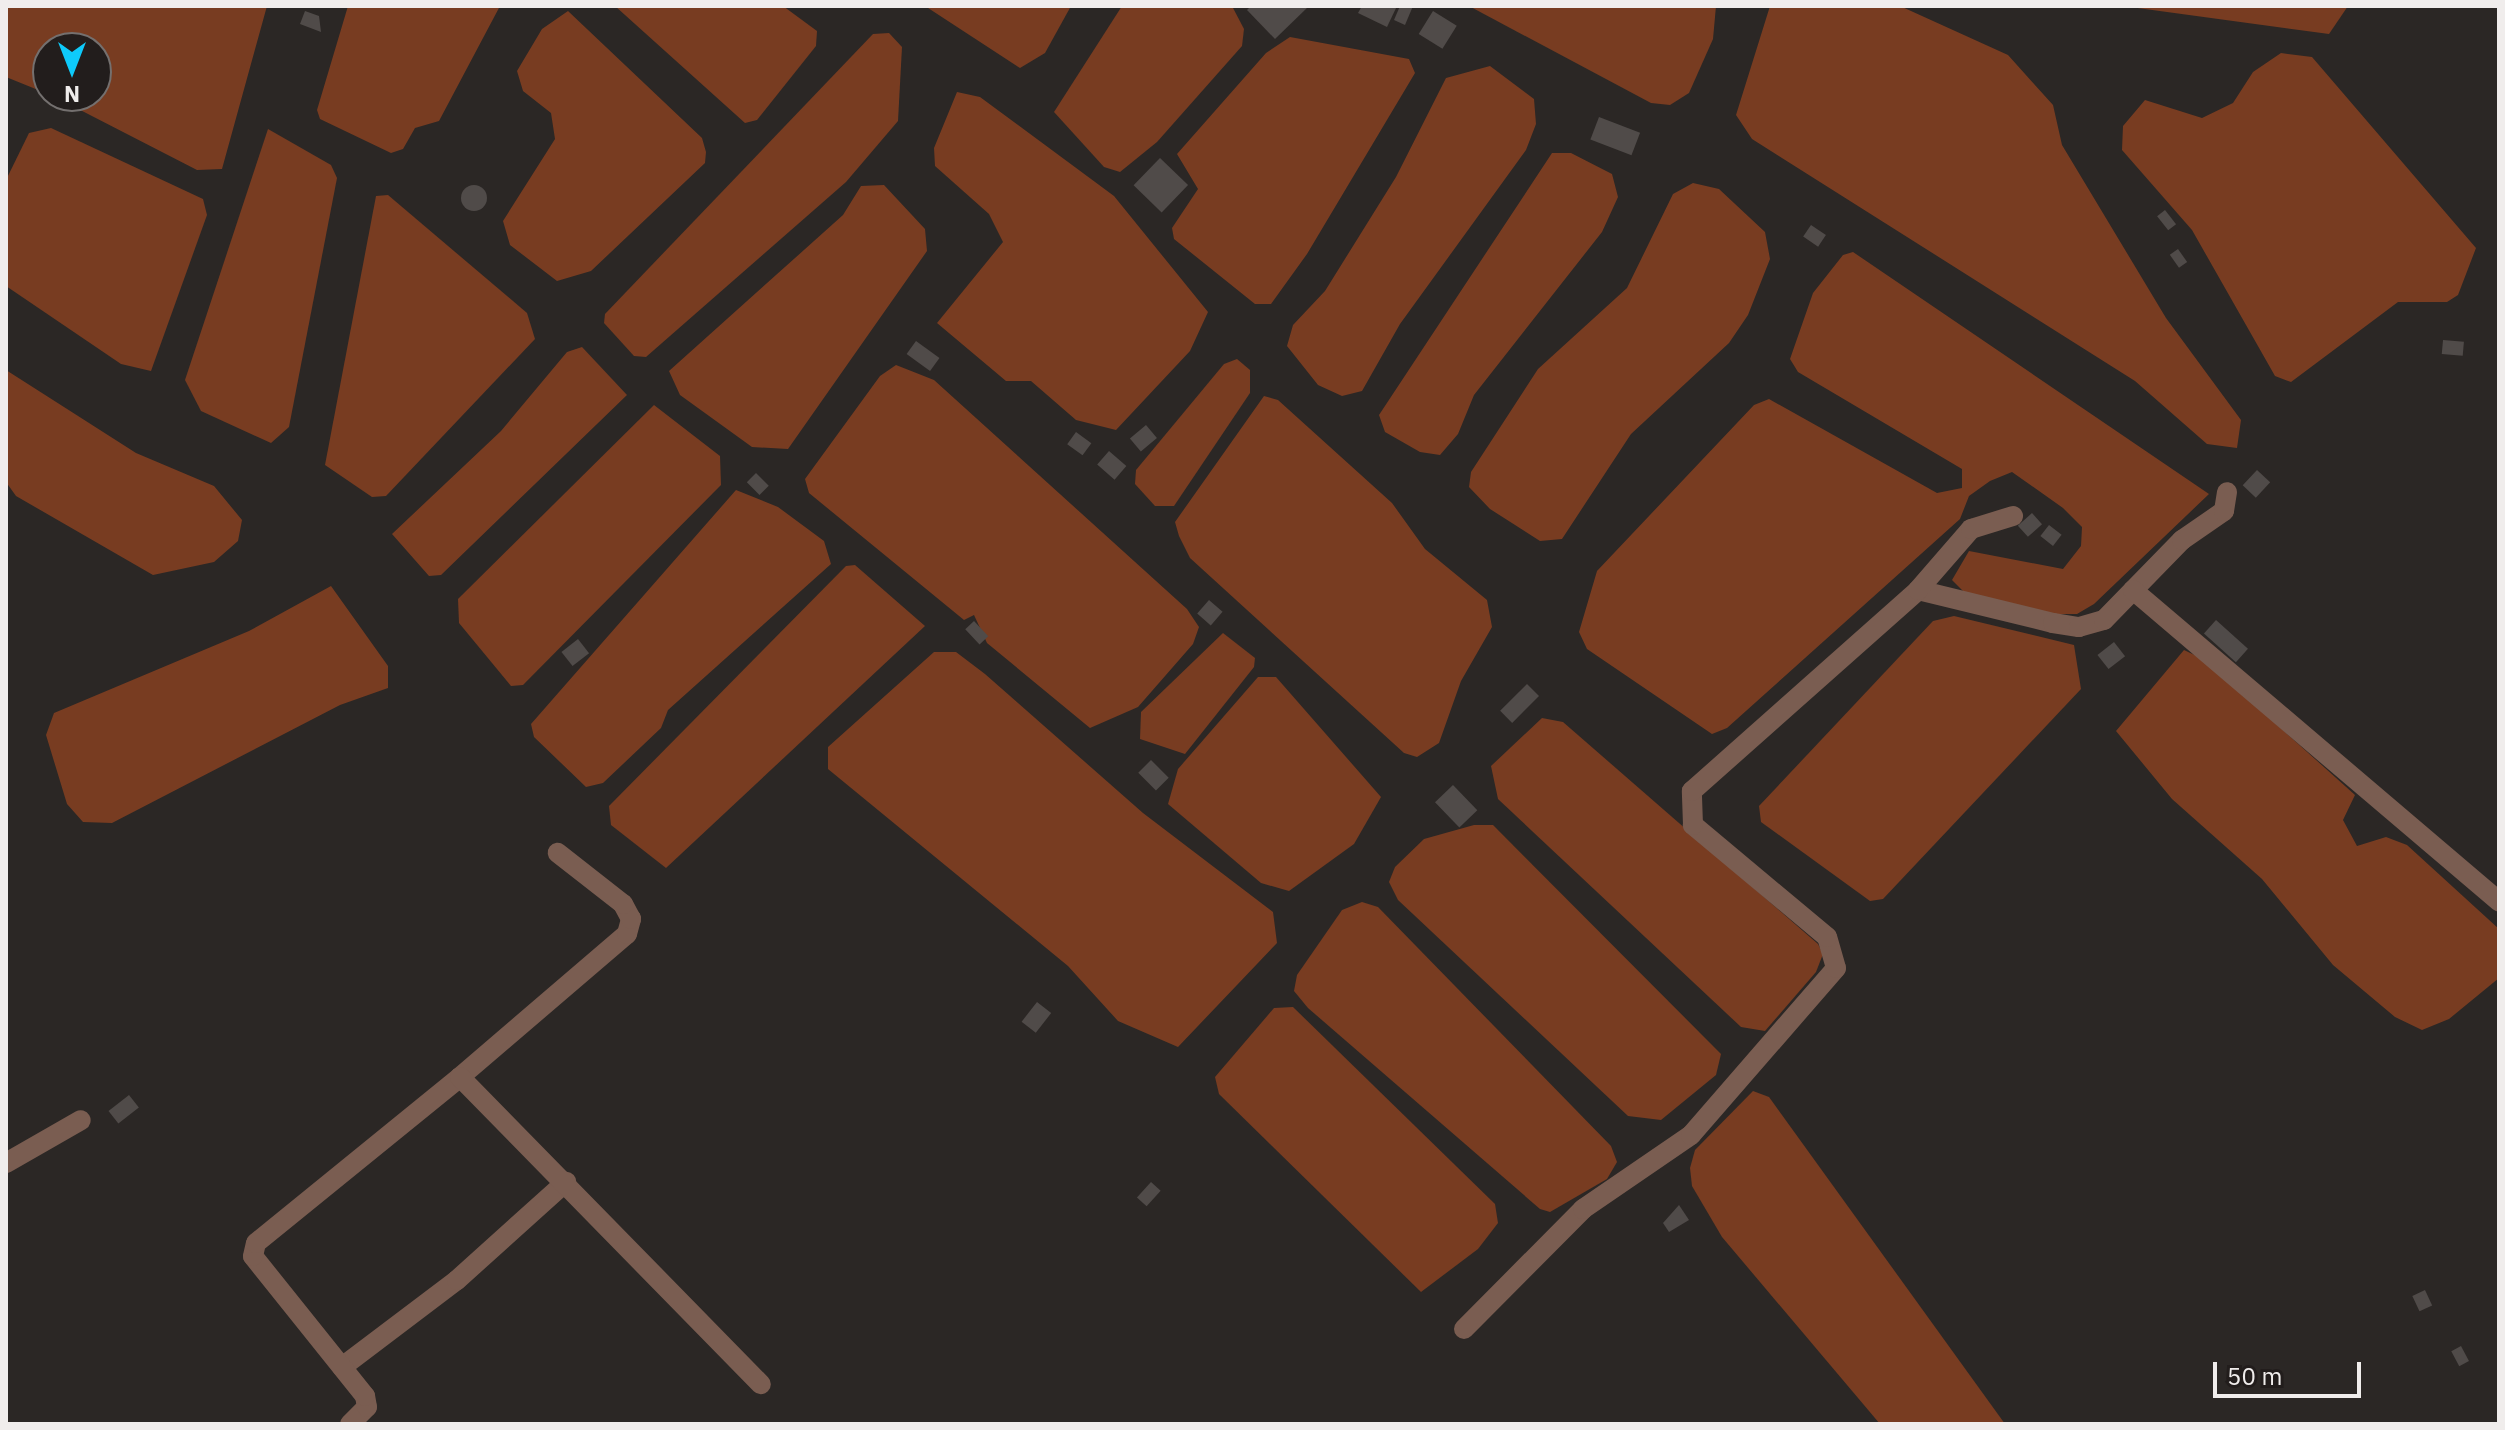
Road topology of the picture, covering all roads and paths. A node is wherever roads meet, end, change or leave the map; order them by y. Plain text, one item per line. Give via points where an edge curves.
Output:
1 (2227, 492) dead end
2 (2013, 516) dead end
3 (1918, 590) junction
4 (2133, 590) junction
5 (558, 853) dead end
6 (2499, 902) edge
7 (460, 1077) junction
8 (81, 1120) dead end
9 (6, 1163) edge
10 (566, 1182) junction
11 (1464, 1329) dead end
12 (342, 1367) junction
13 (761, 1384) dead end
14 (350, 1424) edge

1 - 4 street via 2224,511
2 - 3 street via 1971,529
3 - 4 street via 2079,627 2104,620
3 - 11 street via 1692,791 1687,804 1693,825 1827,937 1836,968 1691,1135 1583,1209
4 - 6 street
5 - 7 street via 623,904 631,919 627,934
7 - 10 street
7 - 12 street via 256,1243 253,1256
8 - 9 street
10 - 12 street via 449,1287
10 - 13 street
12 - 14 street via 365,1396 367,1407

